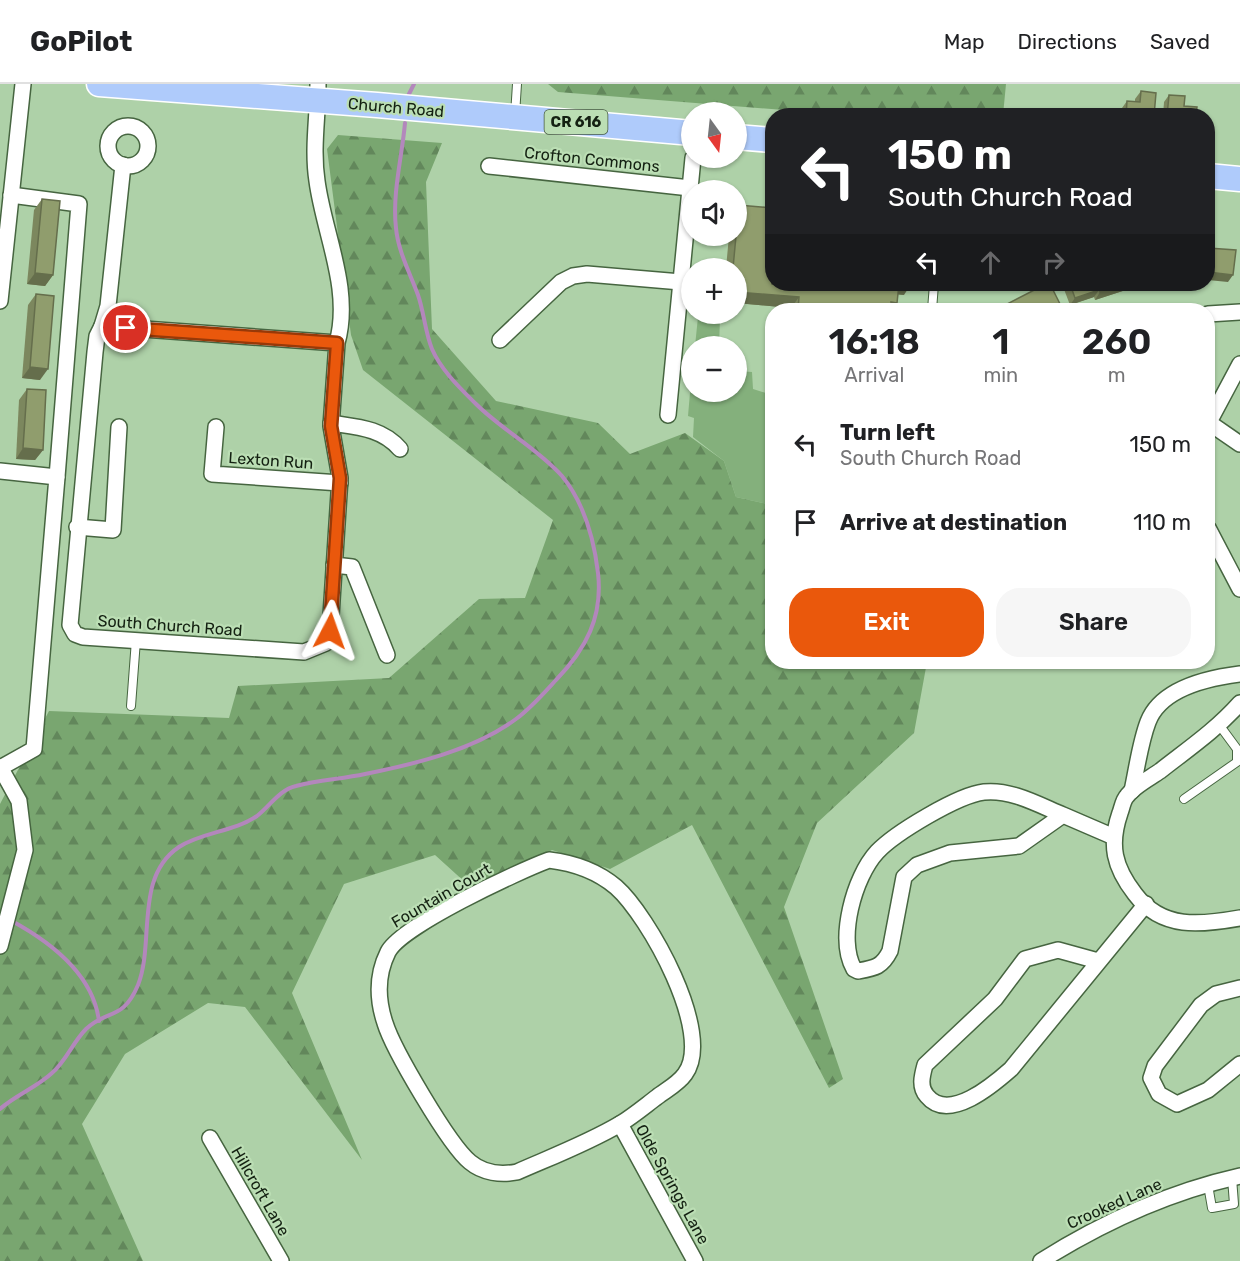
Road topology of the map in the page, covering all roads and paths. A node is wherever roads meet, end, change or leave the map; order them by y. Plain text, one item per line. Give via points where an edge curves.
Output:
1 (23, 84) edge
2 (99, 84) edge
3 (517, 84) edge
4 (146, 86) edge
5 (233, 89) edge
6 (318, 92) edge
7 (515, 117) junction
8 (681, 132) edge
9 (747, 138) edge
10 (765, 139) edge
11 (123, 165) dead end
12 (489, 166) dead end
13 (1215, 177) edge
14 (1240, 179) edge
15 (681, 187) edge
16 (11, 195) junction
17 (681, 282) joint
18 (1, 284) edge
19 (0, 301) edge
20 (1240, 312) edge
21 (1215, 314) edge
22 (102, 326) junction
23 (500, 340) dead end
24 (337, 343) junction
25 (1240, 364) edge
26 (1215, 410) edge
27 (668, 415) dead end
28 (331, 423) junction
29 (119, 427) dead end
30 (216, 427) dead end
31 (1215, 428) edge
32 (1240, 444) edge
33 (400, 449) dead end
34 (0, 471) edge
35 (57, 477) junction
36 (340, 483) junction
37 (77, 527) junction
38 (1215, 541) edge
39 (334, 565) junction
40 (1240, 589) edge
41 (136, 640) junction
42 (387, 655) dead end
43 (1240, 674) edge
44 (1240, 703) edge
45 (131, 706) dead end
46 (1220, 726) junction
47 (0, 768) edge
48 (1132, 791) junction
49 (1184, 799) dead end
50 (1063, 815) junction
51 (1114, 837) junction
52 (1146, 904) junction
53 (1240, 918) edge
54 (0, 946) edge
55 (1098, 961) junction
56 (1240, 988) edge
57 (1240, 1064) edge
58 (620, 1124) junction
59 (210, 1138) dead end
60 (1236, 1177) edge
61 (1208, 1185) junction
62 (281, 1261) edge
63 (695, 1261) edge
64 (1041, 1261) edge

1 - 16 street
2 - 4 main road, Church Road / CR 616
3 - 7 lane
4 - 5 main road, Church Road / CR 616
5 - 6 main road, Church Road / CR 616
6 - 7 main road, Church Road / CR 616 via 377,105
6 - 24 street, South Church Road via 316,178 343,313
7 - 8 main road, Church Road / CR 616
9 - 10 main road
11 - 22 street, South Church Road via 108,306
12 - 15 street, Crofton Commons
13 - 14 main road
16 - 18 street
16 - 35 street via 79,204
17 - 23 street via 587,273 573,276 561,282
17 - 27 street
18 - 19 street
20 - 21 street
22 - 24 street
22 - 37 street, South Church Road via 97,336
24 - 28 street, South Church Road
25 - 26 street
28 - 33 street via 376,431
28 - 36 street, South Church Road
29 - 37 street via 113,530
30 - 36 street, Lexton Run via 212,474
31 - 32 street
34 - 35 street
35 - 47 street via 34,749
36 - 39 street, South Church Road
37 - 41 street, South Church Road via 70,625 75,634 83,637
38 - 40 street
39 - 41 street, South Church Road via 330,631 326,643 317,648 304,652
39 - 42 street via 352,567
41 - 45 lane
43 - 48 street via 1184,688 1160,702 1148,721
44 - 46 street
46 - 48 street
46 - 49 lane via 1237,750 1237,762
47 - 54 street via 19,801 25,850
48 - 51 street via 1126,796
50 - 50 street via 1019,846 950,853 917,865 904,877 885,961 879,967 854,969 846,946 846,929 868,863 889,842 968,795 986,792 1014,796
50 - 51 street
51 - 52 street via 1113,848 1125,880
52 - 53 street via 1173,920 1200,925
52 - 55 street
55 - 55 street via 1011,1069 990,1088 947,1105 928,1098 921,1077 925,1065 995,999 1025,959 1058,950
56 - 57 street via 1216,994 1201,1005 1150,1078 1159,1094 1177,1104 1208,1090
58 - 58 street, Fountain Court via 517,1173 504,1175 471,1163 447,1135 384,1021 381,971 395,941 522,870 549,860 567,862 600,875 617,888 636,911 678,982 693,1044 686,1073
58 - 63 street, Olde Springs Lane
59 - 62 street, Hillcroft Lane
60 - 61 street, Crooked Lane
60 - 61 lane via 1234,1204 1212,1208
61 - 64 street, Crooked Lane via 1157,1201 1108,1223

